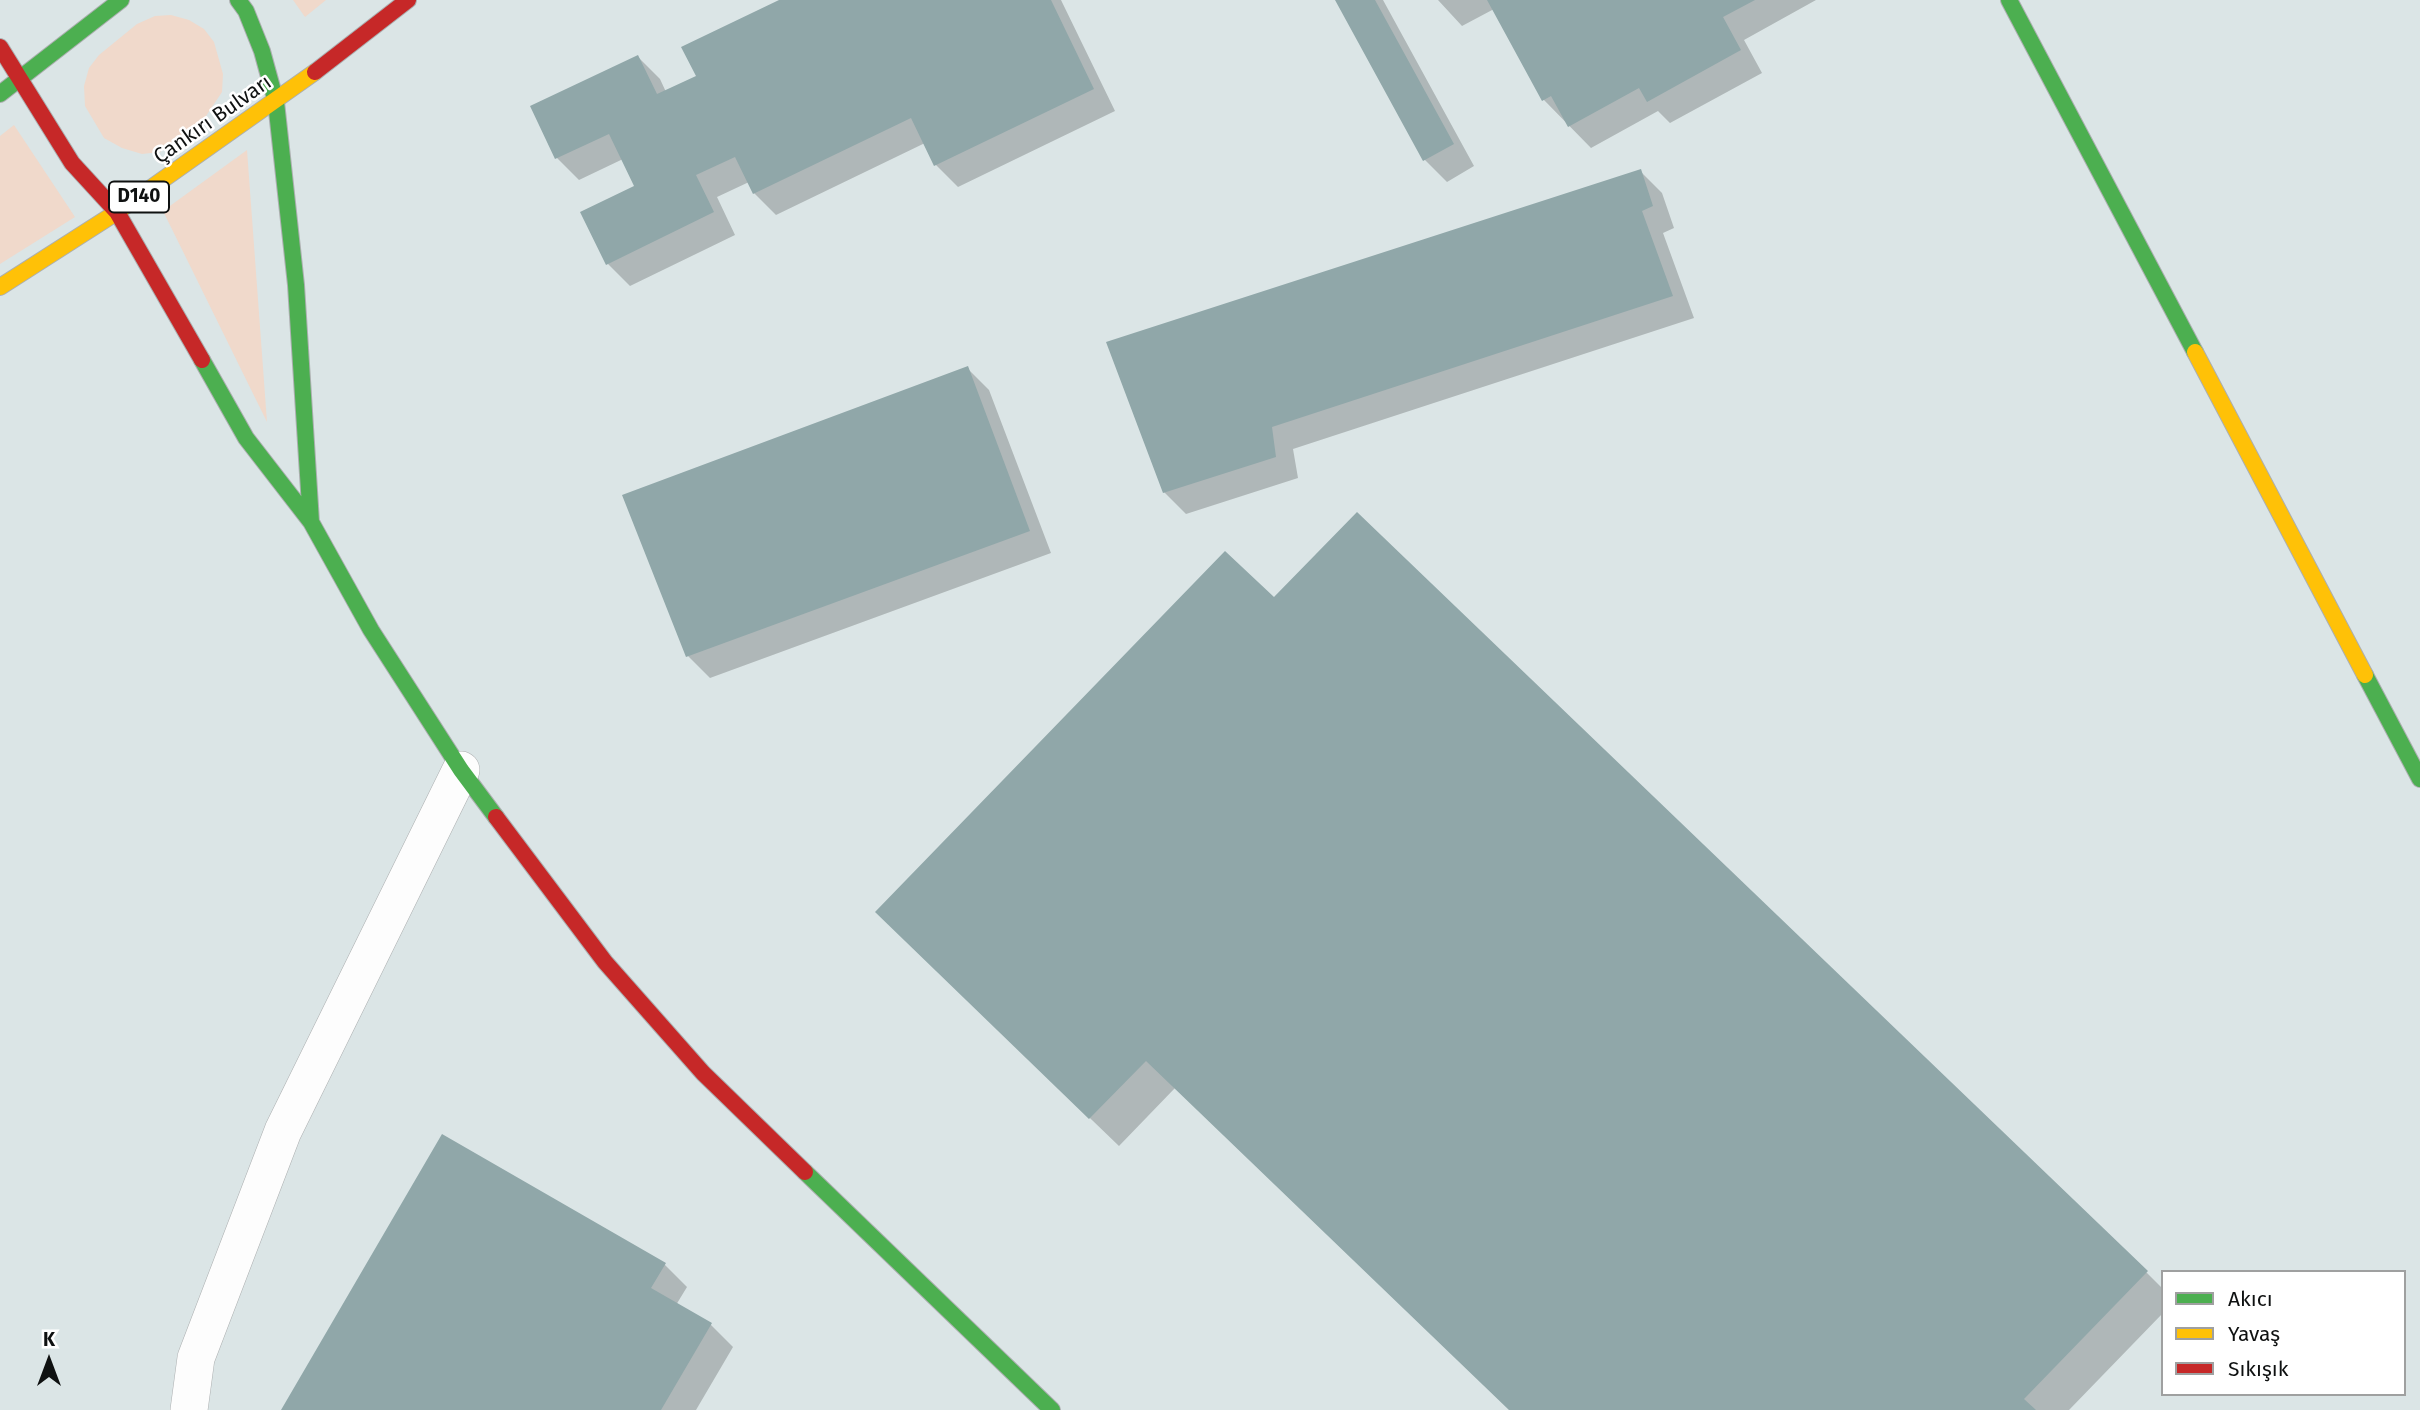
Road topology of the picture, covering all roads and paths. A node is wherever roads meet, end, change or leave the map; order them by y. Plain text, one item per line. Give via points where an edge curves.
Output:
1 (121, 0) edge
2 (238, 0) edge
3 (408, 0) edge
4 (2009, 0) edge
5 (0, 47) edge
6 (19, 79) junction
7 (0, 94) edge
8 (276, 102) junction
9 (117, 212) junction
10 (0, 287) edge
11 (311, 522) junction
12 (461, 770) junction
13 (2420, 779) edge
14 (189, 1410) edge
15 (1052, 1410) edge

1 - 6 main road
2 - 8 main road via 262,51
3 - 8 main road, Çankırı Bulvarı / D140
4 - 13 main road
5 - 6 main road
6 - 7 main road
6 - 9 main road via 72,163
8 - 9 main road, Çankırı Bulvarı / D140
8 - 11 main road via 296,285
9 - 10 main road, Çankırı Bulvarı / D140
9 - 11 main road via 246,438
11 - 12 main road via 371,630
12 - 14 street via 283,1131 196,1357
12 - 15 main road via 605,962 704,1073

